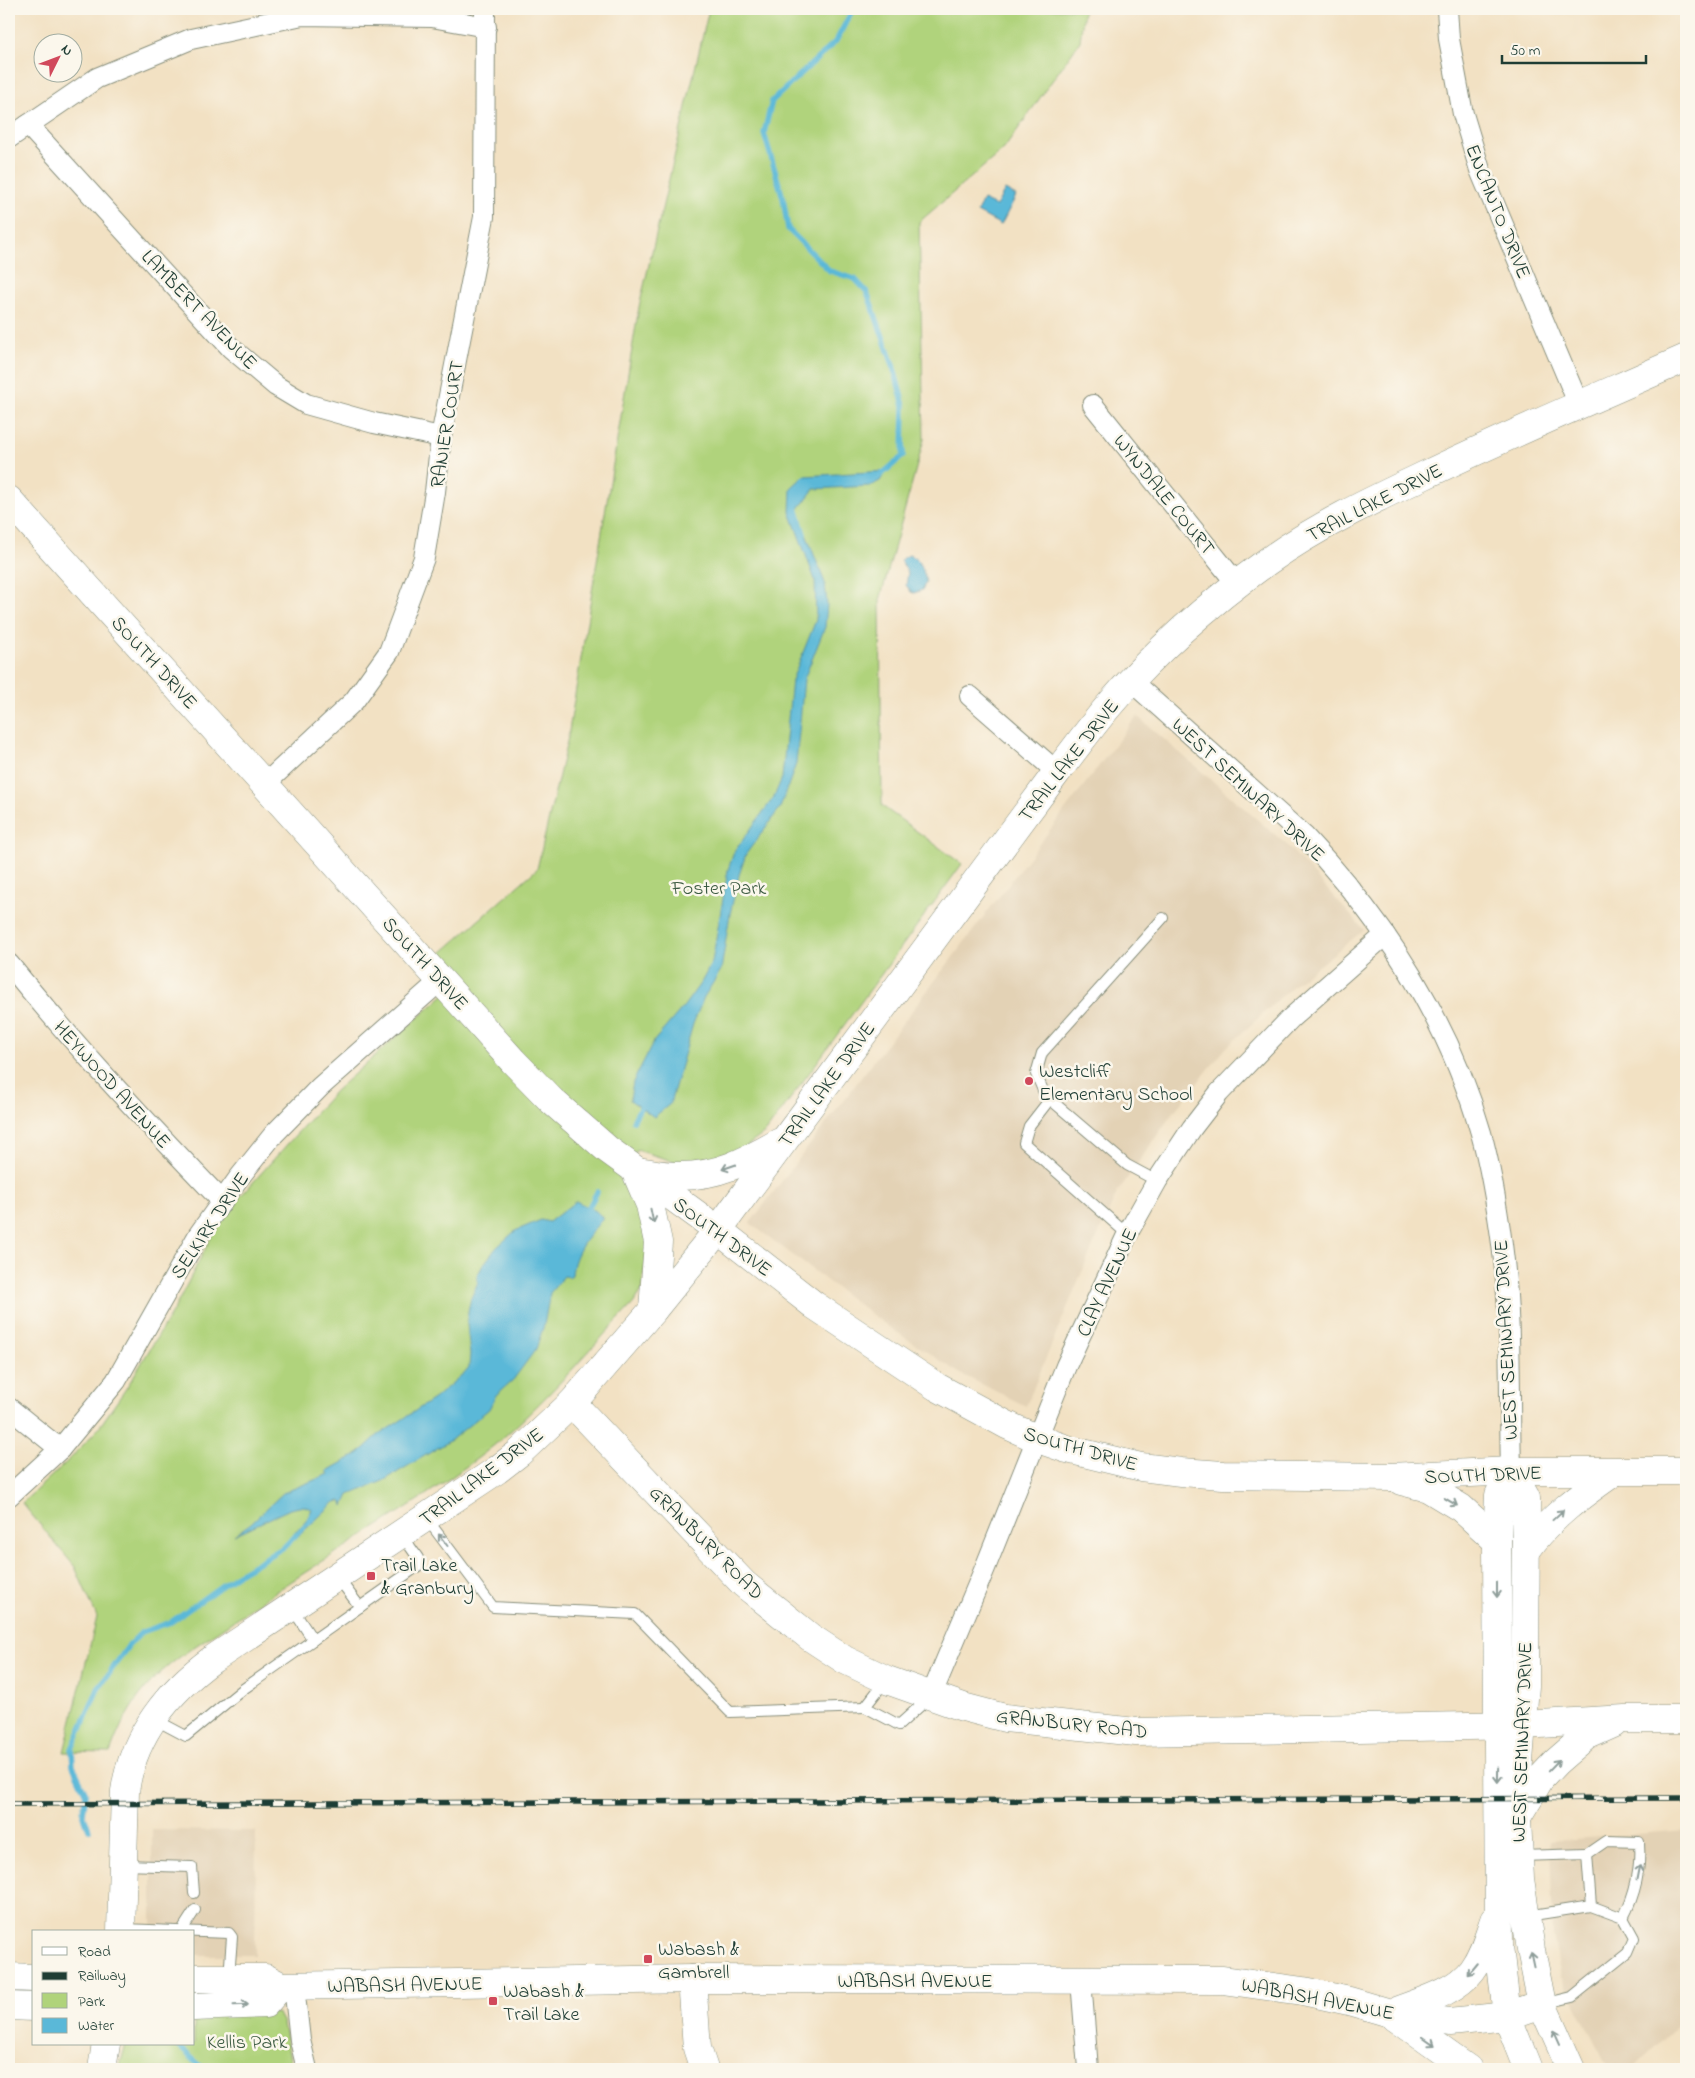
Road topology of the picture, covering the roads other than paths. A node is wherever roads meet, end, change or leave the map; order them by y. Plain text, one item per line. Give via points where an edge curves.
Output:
1 (1447, 9) edge
2 (486, 18) edge
3 (28, 125) junction
4 (9, 138) edge
5 (1686, 358) edge
6 (1094, 405) dead end
7 (1579, 405) junction
8 (441, 436) junction
9 (9, 500) edge
10 (1237, 584) junction
11 (1131, 681) junction
12 (970, 696) dead end
13 (1057, 772) junction
14 (265, 784) junction
15 (1163, 918) dead end
16 (1385, 935) junction
17 (9, 964) edge
18 (441, 980) junction
19 (1050, 1099) junction
20 (788, 1138) junction
21 (635, 1170) junction
22 (1158, 1181) junction
23 (222, 1201) junction
24 (718, 1230) junction
25 (1127, 1234) junction
26 (653, 1310) junction
27 (572, 1403) junction
28 (9, 1408) edge
29 (1038, 1439) junction
30 (60, 1449) junction
31 (1511, 1471) junction
32 (1686, 1471) edge
33 (1614, 1472) junction
34 (1390, 1478) junction
35 (9, 1496) edge
36 (427, 1518) junction
37 (402, 1534) junction
38 (1497, 1541) junction
39 (1526, 1551) junction
40 (338, 1577) junction
41 (292, 1607) junction
42 (360, 1607) junction
43 (313, 1640) junction
44 (887, 1680) junction
45 (931, 1696) junction
46 (865, 1707) junction
47 (153, 1719) junction
48 (1625, 1719) junction
49 (1686, 1719) edge
50 (1511, 1726) junction
51 (1516, 1818) junction
52 (1588, 1854) junction
53 (1518, 1856) junction
54 (122, 1865) junction
55 (194, 1893) dead end
56 (1592, 1906) junction
57 (1499, 1909) junction
58 (195, 1910) dead end
59 (1526, 1916) junction
60 (1623, 1918) junction
61 (121, 1930) edge
62 (184, 1930) edge
63 (195, 1931) edge
64 (9, 1977) edge
65 (32, 1978) edge
66 (195, 1978) edge
67 (229, 1978) junction
68 (692, 1979) junction
69 (1081, 1980) junction
70 (287, 1986) junction
71 (1542, 2004) junction
72 (9, 2006) edge
73 (32, 2007) edge
74 (195, 2007) edge
75 (1390, 2013) junction
76 (1507, 2016) junction
77 (106, 2046) edge
78 (1458, 2066) edge
79 (102, 2069) edge
80 (307, 2069) edge
81 (704, 2069) edge
82 (1088, 2069) edge
83 (1528, 2069) edge
84 (1571, 2069) edge

1 - 7 street, ENCANTO DRIVE via 1463,114 1480,170
2 - 3 street via 302,15 191,39 97,78
2 - 8 street, RANIER COURT via 484,217
3 - 4 street
3 - 8 street, LAMBERT AVENUE via 231,348 276,386 306,404
5 - 7 street, TRAIL LAKE DRIVE
6 - 10 street, WYNDALE COURT
7 - 10 street, TRAIL LAKE DRIVE via 1380,496 1304,538
8 - 14 street, RANIER COURT via 424,558 390,652 354,702
9 - 14 street, SOUTH DRIVE
10 - 11 street, TRAIL LAKE DRIVE via 1177,634
11 - 13 street, TRAIL LAKE DRIVE
11 - 16 street, WEST SEMINARY DRIVE via 1305,836
12 - 13 street
13 - 20 street, TRAIL LAKE DRIVE
14 - 18 street, SOUTH DRIVE
15 - 19 lane via 1042,1053 1036,1074
16 - 22 street, CLAY AVENUE via 1291,1018 1219,1093
16 - 31 street, WEST SEMINARY DRIVE via 1433,1013 1463,1080 1481,1134 1493,1187 1507,1297
17 - 23 street, HEYWOOD AVENUE via 121,1096
18 - 21 street, SOUTH DRIVE via 532,1083
18 - 23 street, SELKIRK DRIVE via 274,1134
19 - 22 lane via 1127,1165
19 - 25 lane via 1029,1126 1024,1143
20 -> 21 street via 746,1162 710,1174 677,1176
20 - 24 street, TRAIL LAKE DRIVE
21 - 24 street, SOUTH DRIVE
21 -> 26 street via 650,1205 658,1242
22 - 25 street, CLAY AVENUE
23 - 30 street, SELKIRK DRIVE via 180,1266 116,1381
24 - 26 street, TRAIL LAKE DRIVE
24 - 29 street, SOUTH DRIVE via 814,1305 937,1387
25 - 29 street, CLAY AVENUE via 1066,1366
26 - 27 street, TRAIL LAKE DRIVE
27 - 36 street, TRAIL LAKE DRIVE via 519,1453
27 - 44 street, GRANBURY ROAD via 744,1584 810,1637 846,1660
28 - 30 street
29 - 34 street, SOUTH DRIVE via 1141,1467 1181,1472
29 - 45 street, CLAY AVENUE
30 - 35 street, SELKIRK DRIVE
31 - 33 street, SOUTH DRIVE
31 - 34 street, SOUTH DRIVE
31 - 38 street, WEST SEMINARY DRIVE via 1499,1495
31 - 39 street, WEST SEMINARY DRIVE via 1526,1498
32 - 33 street, SOUTH DRIVE
39 -> 33 street via 1539,1533 1574,1500
34 -> 38 street via 1428,1488 1461,1508
36 - 37 street, TRAIL LAKE DRIVE
46 -> 36 lane via 730,1712 635,1614 493,1607
37 - 40 street, TRAIL LAKE DRIVE
37 - 42 lane via 418,1558 418,1566
38 -> 50 street, WEST SEMINARY DRIVE
39 - 50 street, WEST SEMINARY DRIVE
40 - 41 street, TRAIL LAKE DRIVE
40 - 42 lane
41 - 43 lane
41 - 47 street, TRAIL LAKE DRIVE via 187,1679
42 - 43 lane
43 - 47 lane via 242,1690 186,1736
44 - 45 street, GRANBURY ROAD
44 - 46 lane
45 - 46 lane via 899,1725
45 - 50 street, GRANBURY ROAD via 1005,1718 1136,1732
47 - 54 street, TRAIL LAKE DRIVE via 138,1744 127,1774
48 - 49 street, GRANBURY ROAD
48 - 50 street, GRANBURY ROAD
51 -> 48 street via 1540,1779 1556,1762 1586,1736
50 - 51 street, WEST SEMINARY DRIVE
50 -> 57 street, WEST SEMINARY DRIVE via 1497,1799
51 - 53 street, WEST SEMINARY DRIVE
52 - 53 lane
52 - 56 lane
60 -> 52 lane via 1636,1888 1639,1842 1606,1841
53 - 59 street, WEST SEMINARY DRIVE
54 - 55 lane via 192,1867
54 - 61 street, TRAIL LAKE DRIVE
56 - 59 lane
56 - 60 lane
57 -> 75 street via 1471,1972 1448,1990
57 - 76 street, WEST SEMINARY DRIVE via 1499,1946
58 - 62 lane
71 -> 59 street, WEST SEMINARY DRIVE
60 - 71 lane via 1634,1938 1628,1952 1572,1997
63 - 67 lane via 229,1933 232,1937
64 - 65 street
66 - 67 street, WABASH AVENUE
67 - 70 street, WABASH AVENUE via 266,1978
68 - 69 street, WABASH AVENUE
68 - 70 street, WABASH AVENUE
68 - 81 street via 697,2048
69 - 75 street, WABASH AVENUE via 1223,1980 1303,1991
69 - 82 street
74 -> 70 street via 266,2004
70 - 80 street
71 - 76 street, WABASH AVENUE
84 -> 71 street, WEST SEMINARY DRIVE
72 - 73 street
75 - 76 street, WABASH AVENUE via 1450,2022
75 -> 78 street
76 - 83 street, WEST SEMINARY DRIVE
77 - 79 street

